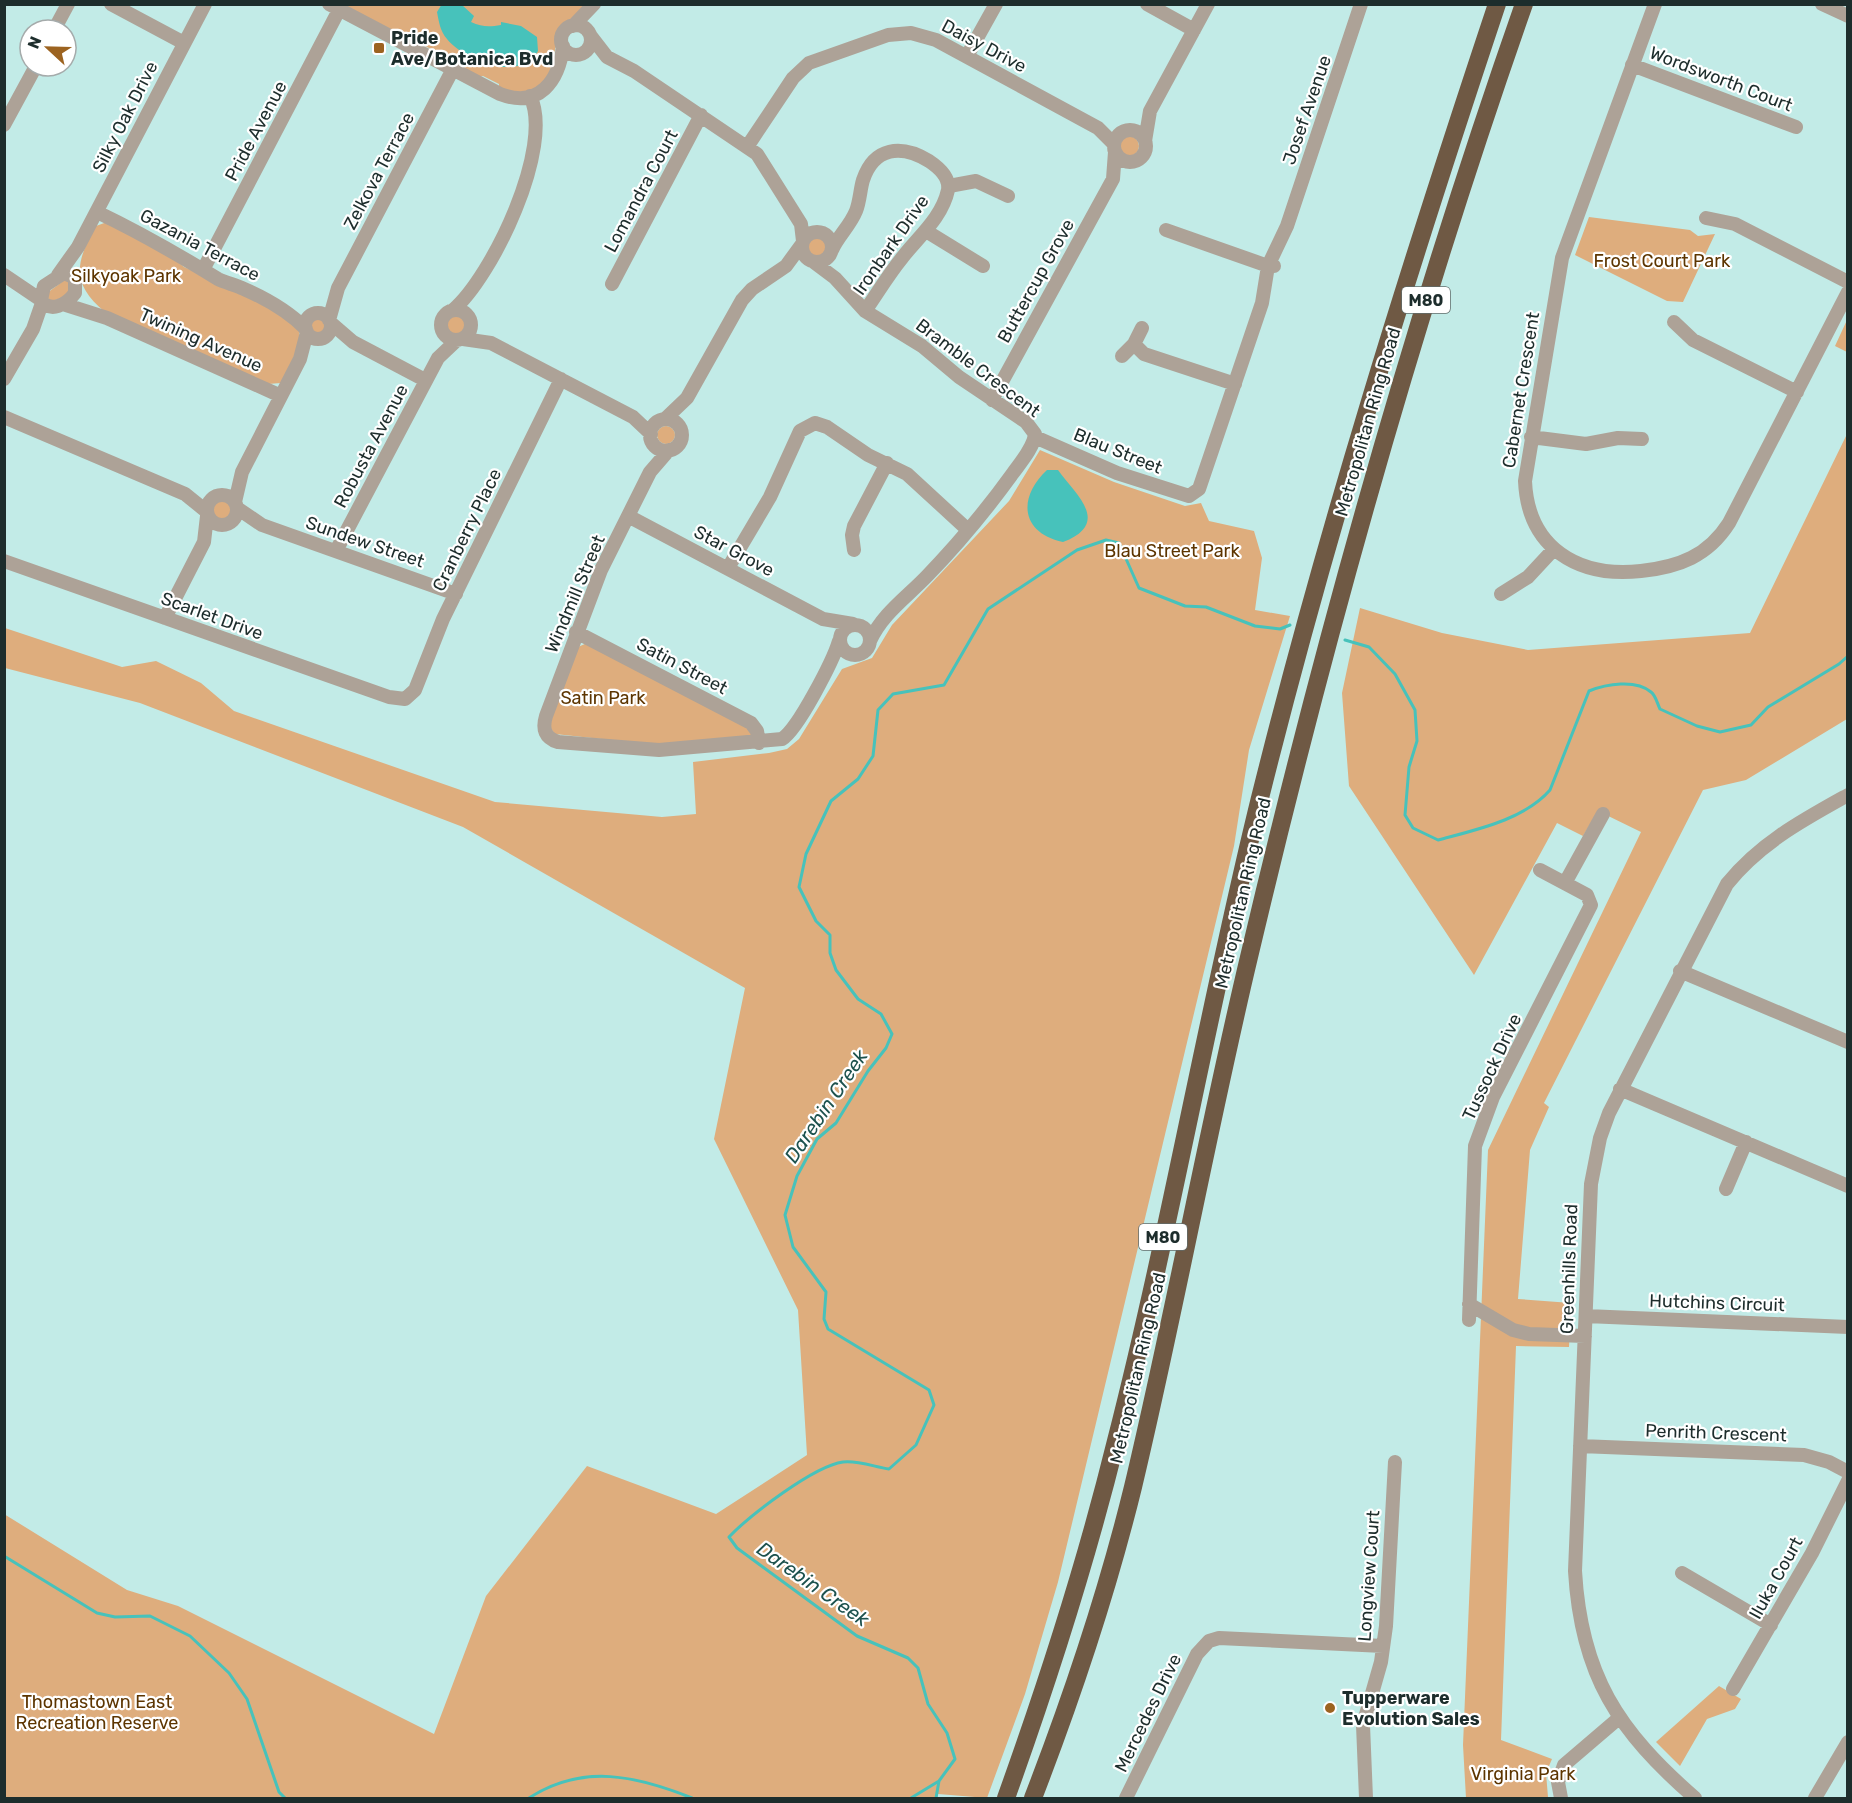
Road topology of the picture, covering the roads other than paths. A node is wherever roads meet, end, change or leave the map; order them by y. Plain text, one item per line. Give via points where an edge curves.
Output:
1 (68, 4) edge
2 (111, 4) edge
3 (205, 4) edge
4 (996, 4) edge
5 (1147, 4) edge
6 (1208, 4) edge
7 (1361, 4) edge
8 (1497, 4) edge
9 (1524, 4) edge
10 (1655, 4) edge
11 (1822, 4) edge
12 (334, 7) edge
13 (593, 7) edge
14 (1848, 16) edge
15 (60, 18) edge
16 (573, 26) junction
17 (1194, 30) junction
18 (589, 34) junction
19 (184, 43) junction
20 (563, 46) junction
21 (578, 55) junction
22 (967, 56) junction
23 (607, 57) junction
24 (1632, 65) junction
25 (560, 68) junction
26 (453, 69) junction
27 (29, 78) edge
28 (530, 96) junction
29 (1150, 111) junction
30 (701, 115) junction
31 (4, 125) edge
32 (1796, 127) dead end
33 (1119, 140) junction
34 (1145, 141) junction
35 (747, 147) junction
36 (1134, 161) junction
37 (1113, 179) junction
38 (948, 186) junction
39 (1008, 196) dead end
40 (97, 212) junction
41 (1706, 218) dead end
42 (801, 224) junction
43 (846, 227) junction
44 (1166, 230) dead end
45 (926, 231) junction
46 (821, 233) junction
47 (802, 243) junction
48 (78, 247) junction
49 (831, 253) junction
50 (813, 262) junction
51 (1270, 265) junction
52 (786, 266) junction
53 (983, 266) dead end
54 (204, 268) junction
55 (10, 278) edge
56 (835, 278) junction
57 (53, 279) junction
58 (1848, 282) edge
59 (76, 283) junction
60 (612, 284) dead end
61 (338, 288) junction
62 (474, 289) junction
63 (1848, 292) edge
64 (50, 303) junction
65 (453, 310) junction
66 (287, 311) junction
67 (866, 311) junction
68 (314, 314) junction
69 (106, 318) junction
70 (470, 318) junction
71 (330, 322) junction
72 (1674, 322) dead end
73 (1142, 328) dead end
74 (306, 330) junction
75 (442, 331) junction
76 (322, 338) junction
77 (460, 340) junction
78 (352, 342) junction
79 (491, 343) junction
80 (1134, 344) junction
81 (1122, 356) dead end
82 (438, 358) junction
83 (300, 359) junction
84 (4, 379) edge
85 (425, 380) junction
86 (561, 380) junction
87 (1235, 384) junction
88 (1797, 392) junction
89 (281, 396) junction
90 (687, 398) junction
91 (992, 400) junction
92 (4, 417) edge
93 (633, 417) junction
94 (664, 419) junction
95 (680, 427) junction
96 (1531, 436) junction
97 (651, 437) junction
98 (1035, 438) junction
99 (1642, 439) dead end
100 (669, 450) junction
101 (886, 463) junction
102 (242, 472) junction
103 (650, 472) junction
104 (185, 494) junction
105 (219, 495) junction
106 (1189, 496) joint
107 (236, 505) junction
108 (207, 513) junction
109 (628, 516) junction
110 (227, 524) junction
111 (262, 525) junction
112 (968, 530) junction
113 (204, 542) junction
114 (1554, 549) junction
115 (854, 550) dead end
116 (336, 551) junction
117 (4, 561) edge
118 (728, 568) junction
119 (456, 594) junction
120 (1502, 594) dead end
121 (892, 610) junction
122 (165, 618) junction
123 (823, 619) junction
124 (855, 624) junction
125 (576, 632) junction
126 (839, 640) junction
127 (870, 641) junction
128 (851, 655) junction
129 (829, 666) junction
130 (409, 698) joint
131 (759, 743) junction
132 (1848, 795) edge
133 (1603, 814) dead end
134 (1540, 870) dead end
135 (1565, 883) junction
136 (1680, 971) junction
137 (1848, 1042) edge
138 (1620, 1089) junction
139 (1746, 1142) junction
140 (1848, 1186) edge
141 (1726, 1189) dead end
142 (1469, 1304) junction
143 (1586, 1316) junction
144 (1469, 1320) dead end
145 (1848, 1327) edge
146 (1585, 1336) junction
147 (1580, 1446) junction
148 (1395, 1462) dead end
149 (1848, 1472) edge
150 (1848, 1481) edge
151 (1682, 1573) dead end
152 (1771, 1625) junction
153 (1383, 1647) junction
154 (1733, 1689) dead end
155 (1619, 1718) junction
156 (1848, 1742) edge
157 (1844, 1758) edge
158 (1006, 1798) edge
159 (1033, 1798) edge
160 (1126, 1798) edge
161 (1366, 1798) edge
162 (1561, 1798) edge
163 (1695, 1798) edge
164 (1815, 1798) edge

1 - 15 street
2 - 19 street
3 - 19 street, Silky Oak Drive
4 - 22 street
5 - 17 street
6 - 17 street
7 - 51 street, Josef Avenue via 1283,247
8 - 158 highway, Metropolitan Ring Road / M80 via 1380,362 1294,668 1258,806 1117,1438 1051,1671
9 - 159 highway, Metropolitan Ring Road / M80 via 1423,307 1338,598 1247,962 1132,1490 1083,1660
10 - 24 street, Cabernet Crescent
11 - 14 street
12 - 26 street
12 - 54 street, Pride Avenue
13 - 16 street
13 - 18 street
16 - 18 street
16 - 20 street via 563,34
17 - 29 street
18 - 21 street via 590,45
18 - 23 street
19 - 40 street, Silky Oak Drive
20 - 21 street
20 - 25 street
21 - 23 street
21 - 25 street
22 - 33 street, Daisy Drive
22 - 35 street, Daisy Drive via 925,36 898,33 822,57 793,78
23 - 30 street
24 - 32 street, Wordsworth Court
24 - 96 street, Cabernet Crescent via 1562,258
25 - 28 street via 550,84
26 - 28 street via 507,97
26 - 61 street, Zelkova Terrace
27 - 31 street
28 - 62 street via 537,116 526,187
29 - 33 street
29 - 34 street
30 - 35 street
30 - 60 street, Lomandra Court
33 - 34 street via 1140,134
33 - 36 street via 1123,160
33 - 37 street, Buttercup Grove
34 - 36 street via 1145,151
35 - 42 street via 763,162
36 - 37 street, Buttercup Grove
37 - 91 street, Buttercup Grove
38 - 39 street via 976,181
38 - 43 street, Ironbark Drive via 945,176 931,162 904,151 889,150 876,157 867,171 856,210
38 - 45 street, Ironbark Drive
40 - 48 street, Silky Oak Drive
40 - 54 street, Gazania Terrace
41 - 58 street via 1735,224
42 - 46 street
42 - 47 street
43 - 46 street
43 - 49 street, Ironbark Drive
44 - 51 street
45 - 53 street
45 - 67 street, Ironbark Drive
46 - 47 street via 809,234
46 - 49 street via 830,240
47 - 50 street via 802,253
47 - 52 street
48 - 57 street, Silky Oak Drive
48 - 59 street, Silky Oak Drive
49 - 50 street via 824,261
49 - 56 street
50 - 52 street
50 - 56 street, Bramble Crescent
51 - 87 street, Josef Avenue via 1272,280
52 - 90 street via 742,300
54 - 66 street, Gazania Terrace
55 - 57 street
55 - 64 street
56 - 67 street, Bramble Crescent
57 - 59 street via 68,274
57 - 64 street, Silky Oak Drive via 42,290
59 - 64 street
59 - 69 street, Twining Avenue
61 - 68 street, Zelkova Terrace
61 - 71 street, Zelkova Terrace
62 - 65 street
62 - 70 street
63 - 88 street, Cabernet Crescent
64 - 69 street, Twining Avenue
64 - 84 street
65 - 70 street via 461,310
65 - 75 street via 444,316
66 - 68 street, Gazania Terrace
66 - 74 street, Gazania Terrace
67 - 91 street, Bramble Crescent via 922,345
68 - 71 street via 323,314
68 - 74 street via 306,321
69 - 89 street, Twining Avenue
70 - 77 street via 471,329
70 - 79 street
71 - 76 street via 330,331
71 - 78 street
72 - 88 street via 1693,340
73 - 80 street
74 - 76 street via 312,337
74 - 83 street
75 - 77 street via 448,338
75 - 82 street, Robusta Avenue
76 - 78 street
76 - 83 street
77 - 79 street
77 - 82 street, Robusta Avenue
78 - 85 street
79 - 86 street
80 - 81 street
80 - 87 street via 1144,354
82 - 85 street, Robusta Avenue
83 - 89 street
85 - 116 street, Robusta Avenue
86 - 93 street
86 - 119 street, Cranberry Place
87 - 106 street, Josef Avenue via 1199,489
88 - 114 street, Cabernet Crescent via 1729,523 1714,543 1695,558 1654,570 1607,573 1580,566
89 - 102 street
90 - 94 street
90 - 95 street
91 - 98 street, Bramble Crescent via 1030,426
92 - 104 street
93 - 94 street
93 - 97 street
94 - 95 street
94 - 97 street via 654,425
95 - 100 street via 681,441
96 - 99 street via 1586,444 1618,438
96 - 114 street, Cabernet Crescent via 1526,494 1533,521
97 - 100 street via 660,449
97 - 103 street, Windmill Street
98 - 106 street, Blau Street via 1117,473
98 - 112 street, Bramble Crescent
100 - 103 street, Windmill Street
101 - 112 street via 907,474
101 - 115 street via 855,526
101 - 118 street via 820,424 804,427 770,497
102 - 105 street
102 - 107 street
103 - 109 street, Windmill Street
104 - 105 street
104 - 108 street
105 - 107 street
105 - 108 street via 208,502
107 - 110 street via 236,516
107 - 111 street, Sundew Street
108 - 110 street via 214,524
108 - 113 street
109 - 118 street, Star Grove
109 - 125 street, Windmill Street
110 - 111 street, Sundew Street
110 - 113 street
111 - 116 street, Sundew Street
112 - 121 street, Bramble Crescent
113 - 122 street
114 - 120 street via 1528,577
116 - 119 street, Sundew Street
117 - 122 street, Scarlet Drive
118 - 123 street, Star Grove
119 - 130 street, Cranberry Place
121 - 124 street, Bramble Crescent
121 - 127 street, Bramble Crescent
122 - 130 street, Scarlet Drive via 388,697
123 - 124 street, Star Grove
123 - 126 street, Star Grove
124 - 126 street via 842,630
124 - 127 street via 865,628
125 - 131 street, Satin Street via 751,723
125 - 131 street, Windmill Street via 543,725 545,733 558,742 644,750
126 - 128 street via 843,650
126 - 129 street
127 - 128 street via 866,651
128 - 129 street
129 - 131 street via 790,733 782,740
132 - 136 street, Greenhills Road via 1785,831 1749,859 1720,895
133 - 135 street
134 - 135 street, Tussock Drive
135 - 142 street, Tussock Drive via 1587,895 1591,904 1493,1097 1475,1146
136 - 137 street
136 - 138 street, Greenhills Road
138 - 139 street
138 - 143 street, Greenhills Road via 1600,1138 1591,1184
139 - 140 street
139 - 141 street
142 - 144 street, Tussock Drive
142 - 146 street via 1513,1330
143 - 145 street, Hutchins Circuit
143 - 146 street, Greenhills Road
146 - 147 street, Greenhills Road
147 - 149 street, Penrith Crescent via 1804,1455
147 - 155 street, Greenhills Road via 1577,1601 1589,1655
148 - 153 street, Longview Court
150 - 152 street, Iluka Court
151 - 152 street
152 - 154 street, Iluka Court
153 - 160 street, Mercedes Drive via 1219,1638 1209,1641 1197,1654
153 - 161 street, Longview Court via 1363,1725
155 - 162 street via 1564,1765 1558,1782
155 - 163 street, Greenhills Road via 1652,1760
156 - 157 street
157 - 164 street

